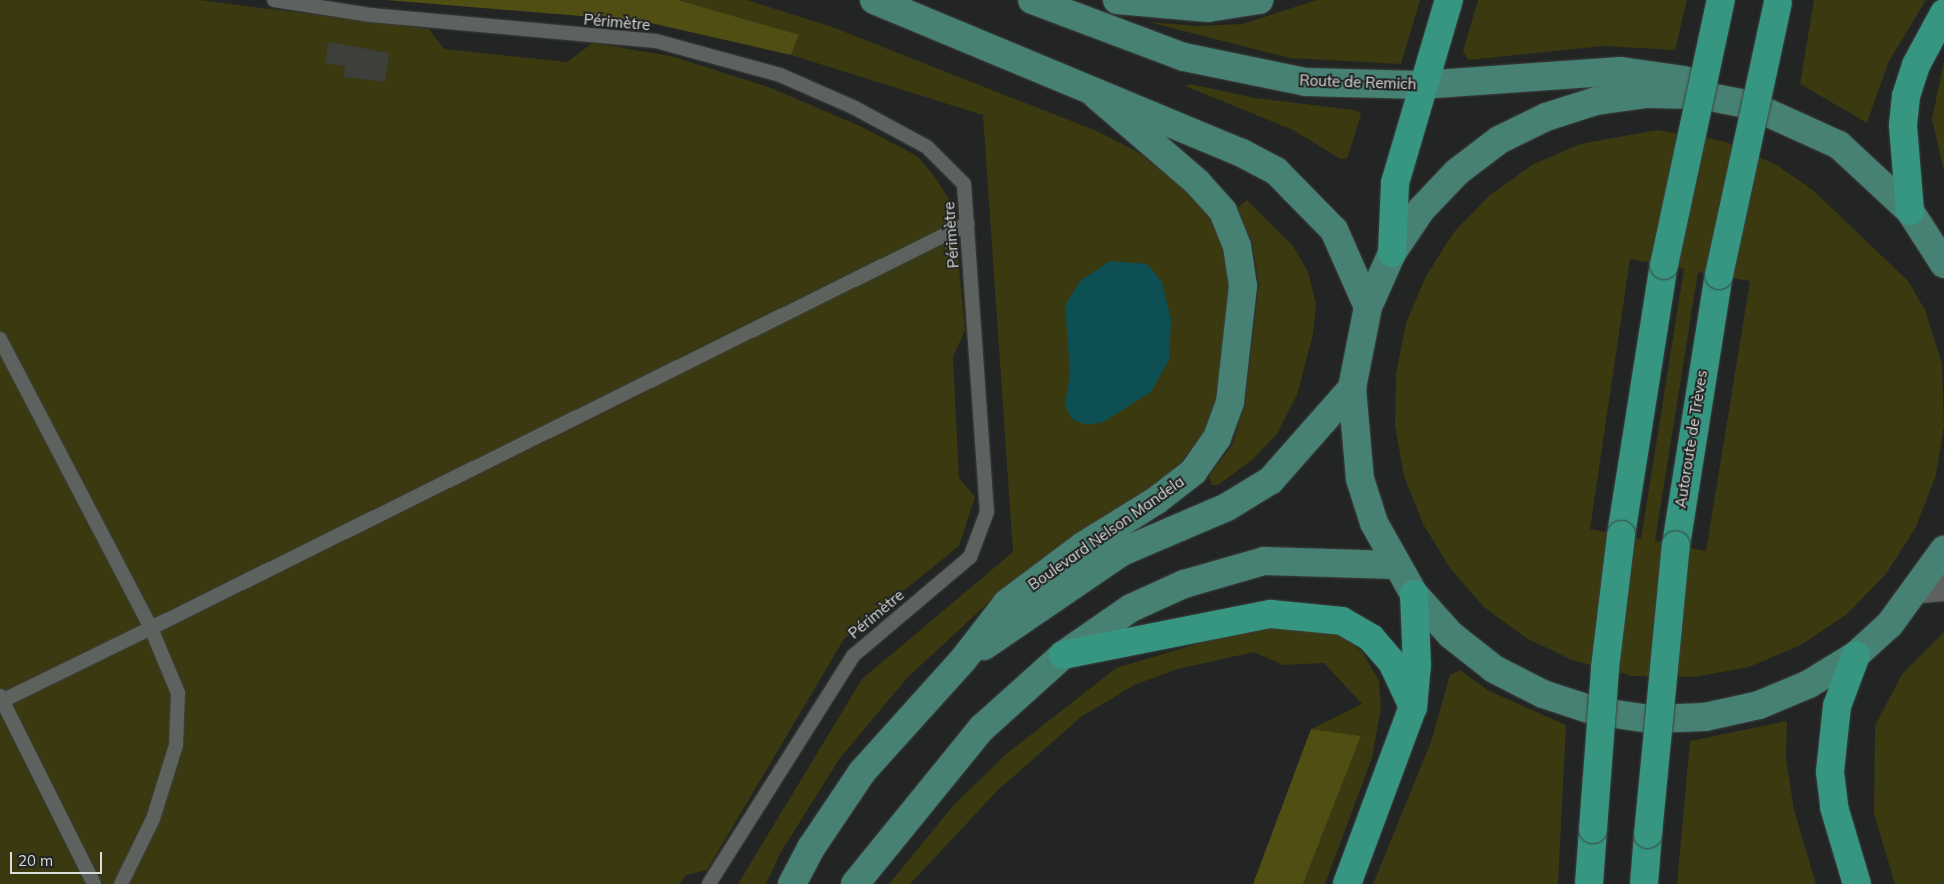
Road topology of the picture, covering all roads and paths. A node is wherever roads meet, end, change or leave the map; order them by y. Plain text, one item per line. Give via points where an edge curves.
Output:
1 (274, 0) edge
2 (874, 0) edge
3 (1032, 0) edge
4 (1117, 0) edge
5 (1259, 0) edge
6 (1449, 0) edge
7 (1721, 0) edge
8 (1778, 1) edge
9 (1944, 13) edge
10 (1421, 85) junction
11 (1096, 95) junction
12 (1751, 105) junction
13 (1910, 211) junction
14 (967, 224) junction
15 (1936, 236) edge
16 (1392, 253) junction
17 (1944, 264) edge
18 (1368, 307) junction
19 (0, 340) edge
20 (1352, 388) junction
21 (1944, 550) edge
22 (1395, 565) junction
23 (1932, 588) edge
24 (1414, 594) junction
25 (151, 628) junction
26 (1062, 655) junction
27 (1856, 655) junction
28 (963, 660) junction
29 (1, 699) edge
30 (1414, 708) junction
31 (94, 884) edge
32 (121, 884) edge
33 (709, 884) edge
34 (792, 884) edge
35 (855, 884) edge
36 (1347, 884) edge
37 (1589, 884) edge
38 (1644, 884) edge
39 (1857, 884) edge

1 - 14 lane, Périmètre via 371,15 656,42 780,75 854,107 927,147 964,184
2 - 11 main road
3 - 10 main road, Route de Remich via 1184,57 1236,69 1306,82
4 - 5 main road via 1208,8
6 - 10 highway
7 - 37 highway, bridge via 1664,265 1621,535 1605,668
8 - 38 highway, Autoroute de Trèves, bridge via 1718,275 1676,545
9 - 13 highway via 1916,65 1906,96 1902,125
10 - 12 main road, Route de Remich via 1621,70 1687,81
10 - 16 highway via 1395,183
11 - 18 main road via 1240,152 1282,176 1334,230
11 - 28 main road, Boulevard Nelson Mandela via 1197,182 1223,211 1238,246 1243,286 1230,402 1217,438 1193,472 1007,603
12 - 13 main road via 1839,146
12 - 16 main road via 1700,95 1647,94 1596,101 1546,117 1499,140 1457,172 1421,210
13 - 15 main road
14 - 25 lane
14 - 33 lane, Périmètre via 987,512 970,557 853,656
15 - 17 main road
16 - 18 main road
18 - 20 main road
19 - 25 lane
20 - 22 main road via 1360,479
20 - 28 main road, Boulevard Nelson Mandela via 1271,480 1228,507 1122,552
21 - 23 main road
22 - 24 main road
22 - 26 main road via 1267,560 1240,567 1184,584 1131,608
23 - 27 main road
24 - 27 main road via 1451,635 1502,673 1543,694 1595,711 1650,719 1705,717 1759,705 1809,684
24 - 30 highway via 1417,665
25 - 29 lane
25 - 32 lane via 178,693 176,745 153,819
26 - 30 highway via 1271,614 1342,621 1371,638 1392,662
26 - 35 main road via 982,728
27 - 39 highway via 1837,706 1830,772 1834,808
28 - 34 main road, Boulevard Nelson Mandela via 862,772 811,848
29 - 31 lane
30 - 36 highway

